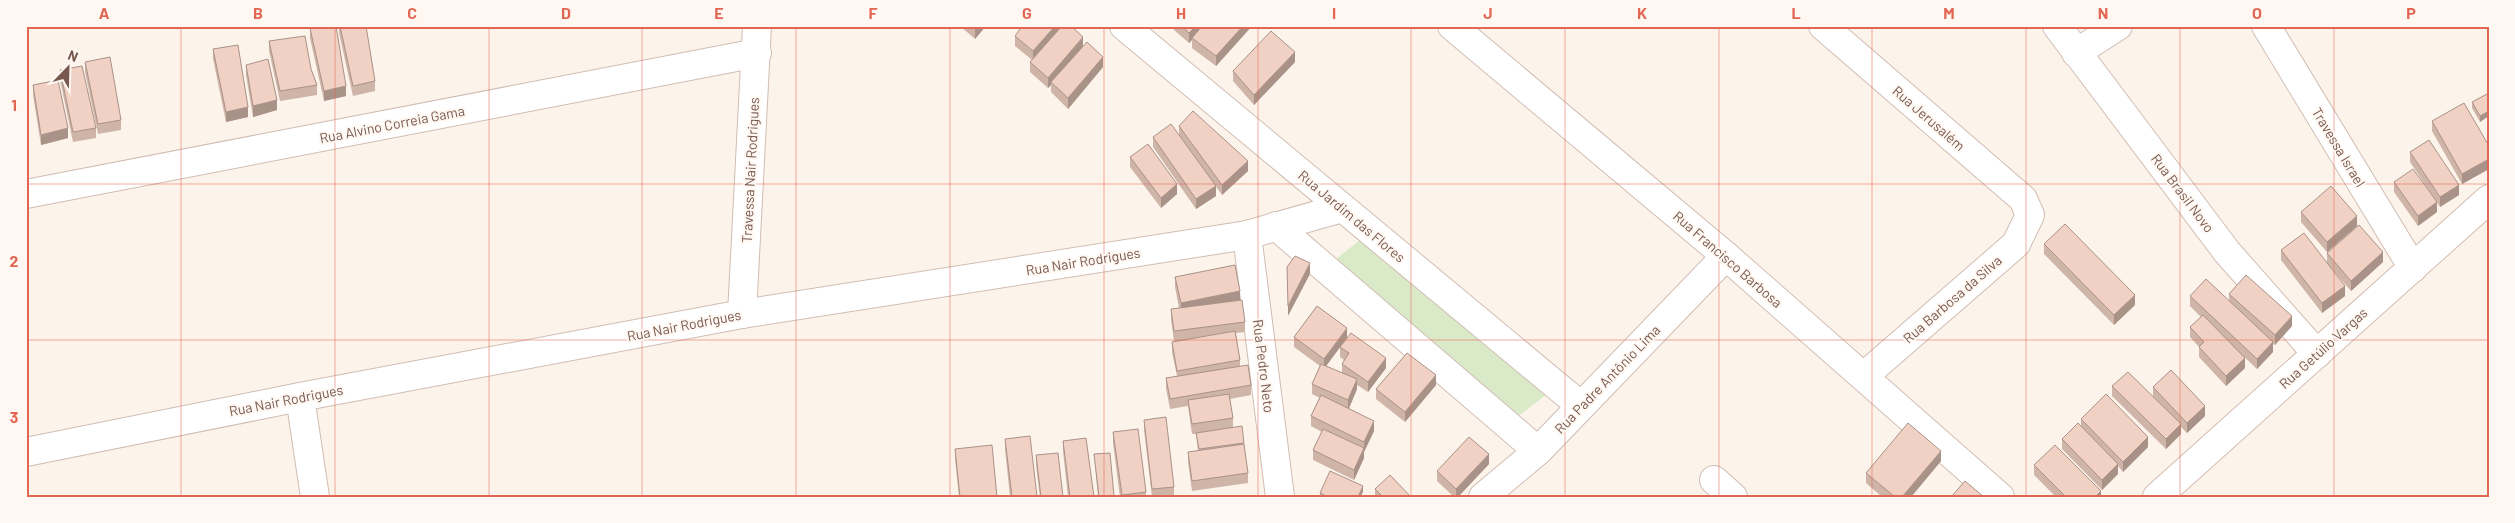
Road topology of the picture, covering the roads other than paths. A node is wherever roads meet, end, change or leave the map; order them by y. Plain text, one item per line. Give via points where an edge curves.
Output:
1 (1124, 26) edge
2 (1823, 26) edge
3 (2057, 26) edge
4 (2118, 26) edge
5 (2266, 26) edge
6 (1466, 30) edge
7 (755, 34) edge
8 (2076, 53) junction
9 (26, 194) edge
10 (2489, 199) edge
11 (1342, 208) junction
12 (2030, 215) joint
13 (1276, 226) junction
14 (1247, 235) junction
15 (1726, 256) junction
16 (2413, 268) junction
17 (742, 314) junction
18 (2317, 354) junction
19 (1864, 376) junction
20 (300, 397) junction
21 (1582, 406) junction
22 (1538, 450) junction
23 (26, 452) edge
24 (315, 497) edge
25 (1280, 497) edge
26 (1483, 497) edge
27 (2000, 497) edge
28 (2157, 497) edge

1 - 11 street, Rua Jardim das Flores
2 - 12 street, Rua Jerusalém via 2023,199
3 - 8 street, Rua Brasil Novo
4 - 8 street
5 - 16 street, Travessa Israel
6 - 15 street, Rua Francisco Barbosa
7 - 9 street, Rua Alvino Correia Gama
7 - 17 street, Travessa Nair Rodrigues
8 - 18 street, Rua Brasil Novo via 2227,252
10 - 16 street, Rua Getúlio Vargas
11 - 13 street, Rua Nair Rodrigues
11 - 21 street, Rua Jardim das Flores
12 - 19 street, Rua Barbosa da Silva via 2016,244
13 - 14 street, Rua Nair Rodrigues
13 - 22 street
14 - 17 street, Rua Nair Rodrigues
14 - 25 street, Rua Pedro Neto
15 - 19 street, Rua Francisco Barbosa
15 - 21 street, Rua Padre Antônio Lima
16 - 18 street, Rua Getúlio Vargas
17 - 20 street, Rua Nair Rodrigues
18 - 28 street, Rua Getúlio Vargas
19 - 27 street, Rua Francisco Barbosa
20 - 23 street, Rua Nair Rodrigues
20 - 24 street
21 - 22 street, Rua Padre Antônio Lima
22 - 26 street, Rua Padre Antônio Lima

